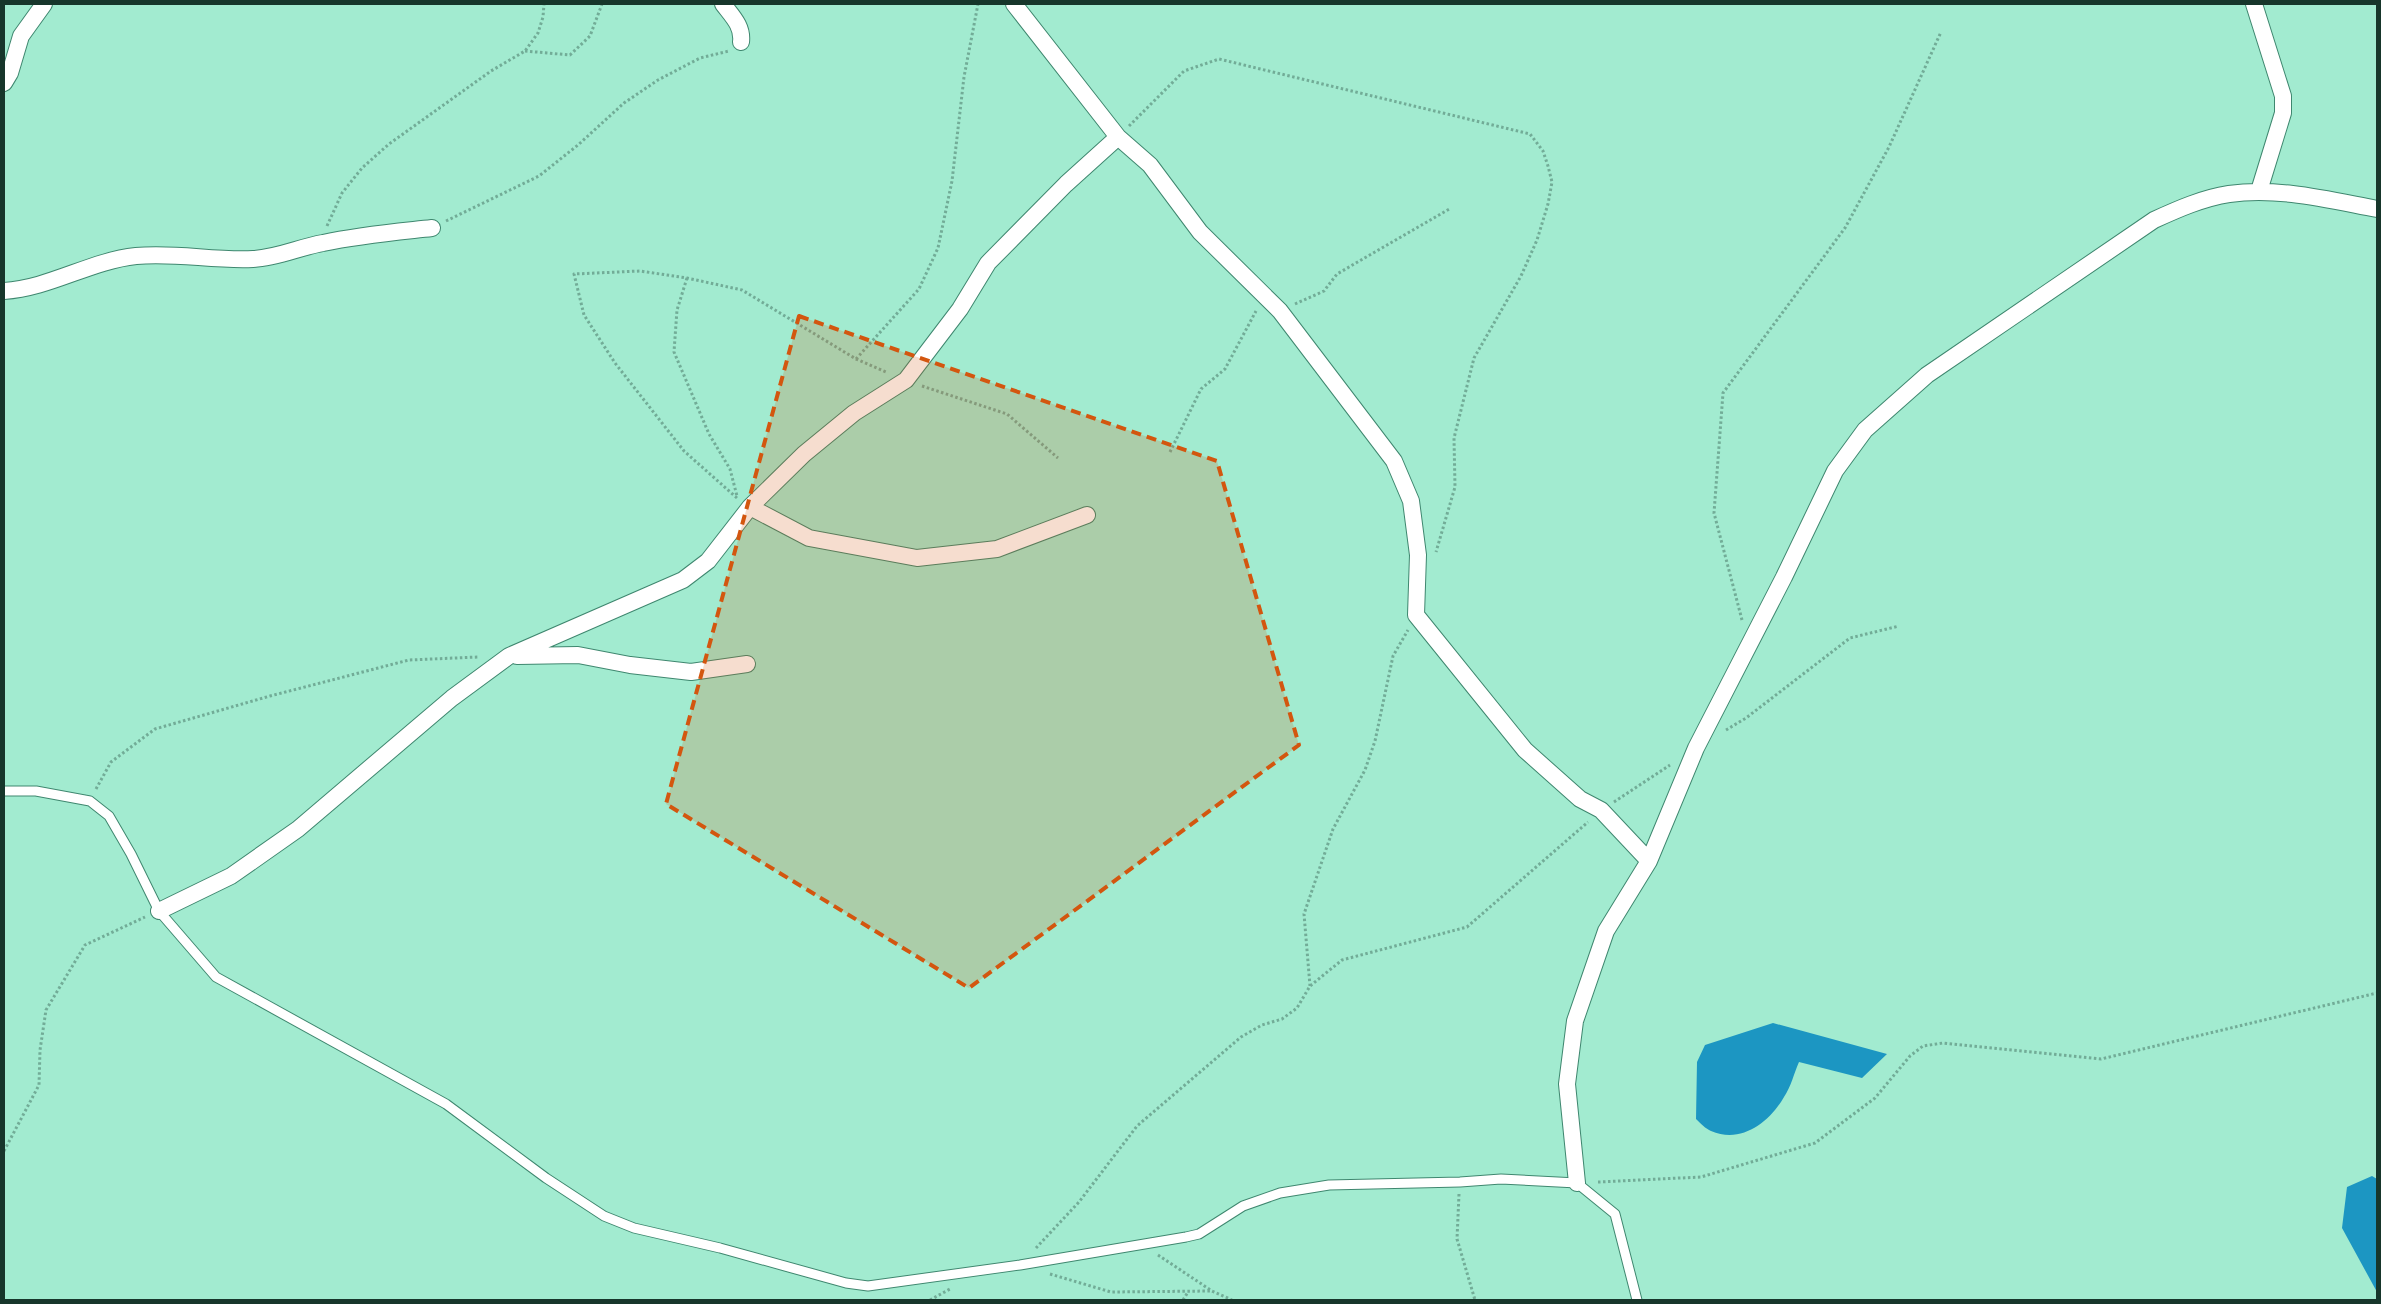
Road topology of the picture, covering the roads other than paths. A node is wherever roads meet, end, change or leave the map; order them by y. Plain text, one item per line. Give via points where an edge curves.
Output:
1 (44, 4) edge
2 (723, 4) edge
3 (1014, 4) edge
4 (2254, 4) edge
5 (741, 42) road end
6 (4, 84) edge
7 (1118, 137) junction
8 (2259, 191) junction
9 (2377, 209) edge
10 (432, 228) road end
11 (4, 291) edge
12 (744, 503) junction
13 (1087, 514) dead end
14 (509, 656) junction
15 (747, 664) dead end
16 (4, 792) edge
17 (1649, 861) junction
18 (159, 911) junction
19 (1577, 1183) junction
20 (1637, 1300) edge

1 - 6 street via 21,36
2 - 5 street via 739,24
3 - 7 street
4 - 8 street via 2283,96 2283,113
7 - 12 street via 988,263 960,309 906,380 854,413
7 - 17 street via 1150,166 1200,232 1280,311 1394,462 1411,501 1418,555 1416,615 1525,750 1580,799 1601,810
8 - 9 street
8 - 17 street via 2228,194 2189,204 2154,220 1927,375 1865,430 1834,471 1696,748
10 - 11 street via 357,236 255,259 209,259 179,254 134,256 83,269 43,284
12 - 13 street via 809,538 917,558 997,550
12 - 14 street via 708,561 683,580
14 - 15 street via 578,655 691,672
14 - 18 street via 452,698 298,829 231,876
16 - 18 lane via 36,790 90,801 109,816
17 - 19 street via 1606,931 1575,1021 1567,1084
18 - 19 lane via 216,977 446,1104 546,1178 604,1216 634,1228 846,1283 868,1286 1020,1265 1199,1234 1243,1206 1280,1193 1329,1185 1501,1179
19 - 20 lane via 1615,1214

